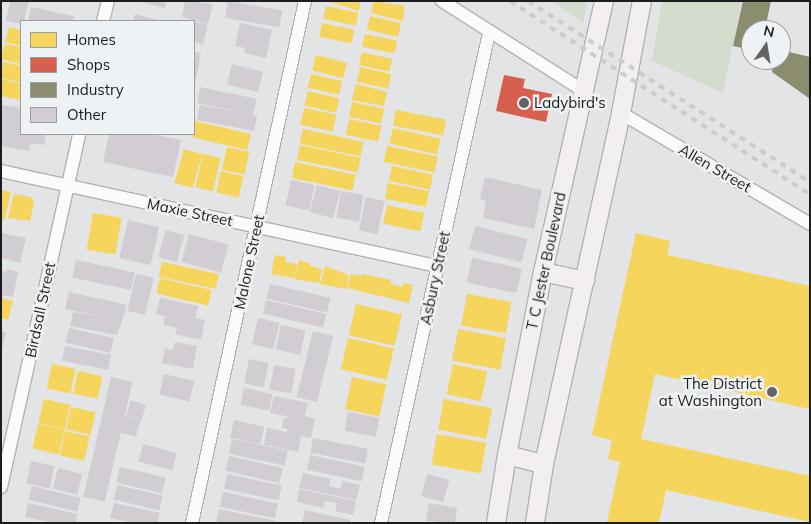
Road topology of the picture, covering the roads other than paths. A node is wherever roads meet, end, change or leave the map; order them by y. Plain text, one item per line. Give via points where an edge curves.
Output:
1 (108, 1) edge
2 (305, 1) edge
3 (442, 1) edge
4 (604, 1) edge
5 (642, 1) edge
6 (103, 20) edge
7 (489, 33) junction
8 (584, 91) junction
9 (621, 113) junction
10 (79, 135) edge
11 (1, 171) edge
12 (68, 185) junction
13 (810, 224) edge
14 (257, 227) junction
15 (438, 266) junction
16 (543, 272) junction
17 (585, 281) junction
18 (507, 455) junction
19 (544, 464) junction
20 (1, 487) edge
21 (192, 523) edge
22 (382, 523) edge
23 (496, 523) edge
24 (535, 523) edge

1 - 6 street
2 - 14 street, Malone Street
3 - 7 street
4 - 8 main road, T C Jester Boulevard
5 - 9 main road
7 - 8 street
7 - 15 street, Asbury Street
8 - 16 main road, T C Jester Boulevard
9 - 13 street, Allen Street
9 - 17 main road
10 - 12 street, Birdsall Street
11 - 12 street, Maxie Street
12 - 14 street, Maxie Street
12 - 20 street, Birdsall Street
14 - 15 street, Maxie Street
14 - 21 street, Malone Street
15 - 22 street, Asbury Street
16 - 17 main road
16 - 18 main road, T C Jester Boulevard
17 - 19 main road
18 - 19 main road
18 - 23 main road, T C Jester Boulevard
19 - 24 main road

